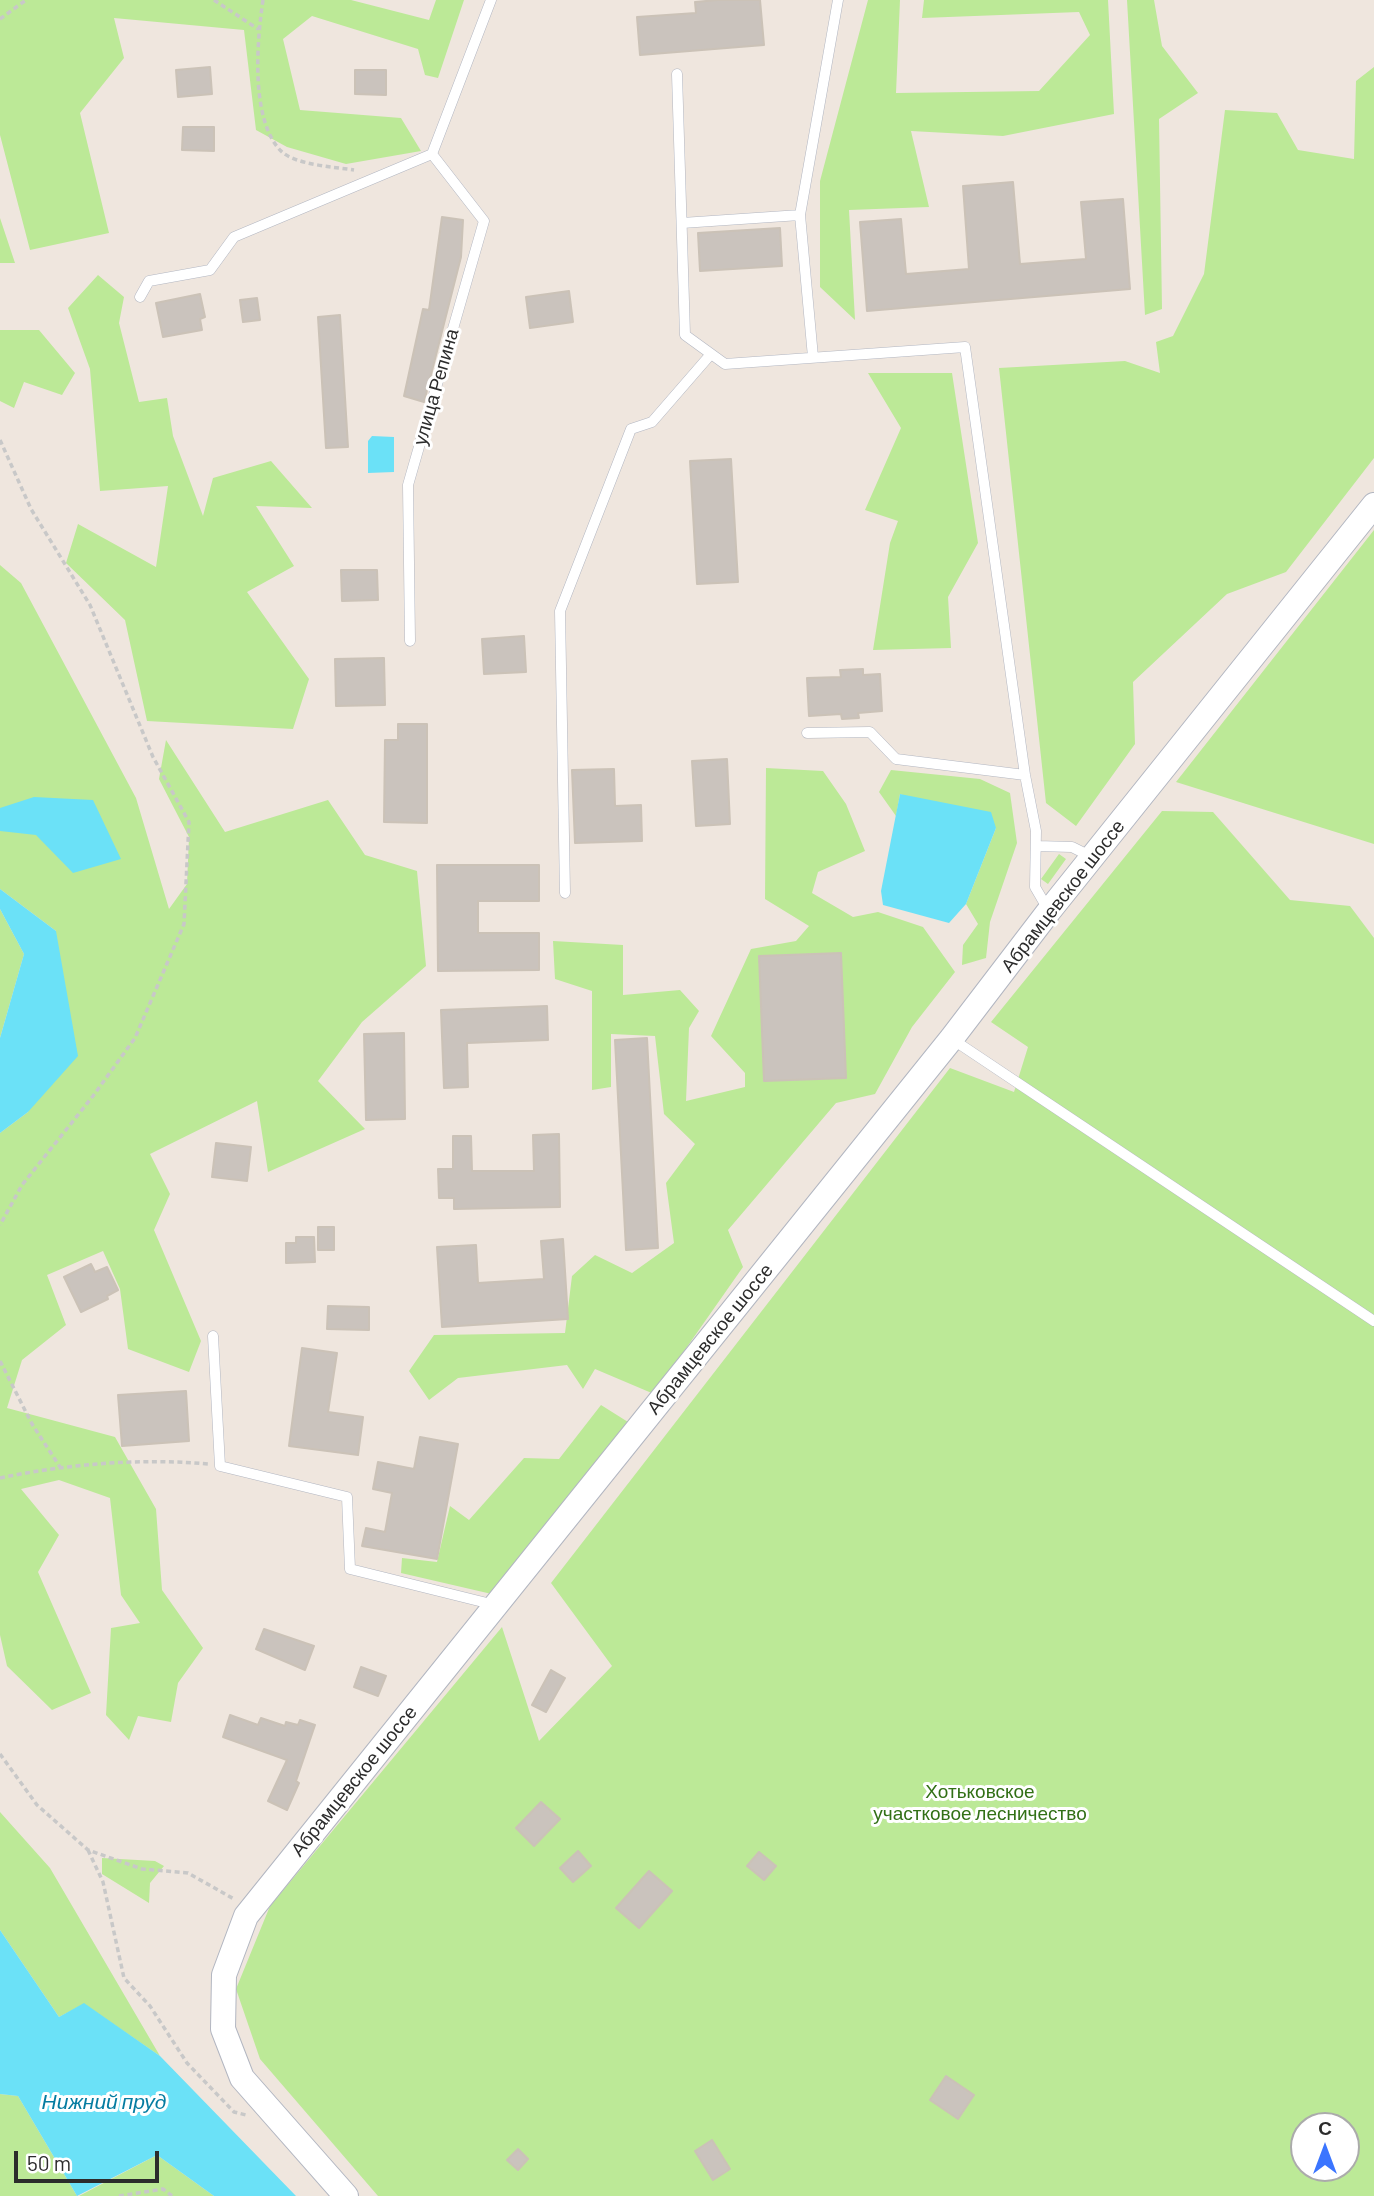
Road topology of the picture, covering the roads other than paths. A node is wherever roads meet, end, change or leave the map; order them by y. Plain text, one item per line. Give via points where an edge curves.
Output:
1 (491, 0) edge
2 (838, 0) edge
3 (677, 74) dead end
4 (432, 154) junction
5 (800, 215) junction
6 (682, 223) junction
7 (140, 297) dead end
8 (711, 354) junction
9 (813, 357) junction
10 (1374, 505) edge
11 (410, 641) dead end
12 (807, 733) dead end
13 (1025, 775) junction
14 (1037, 846) junction
15 (1093, 856) junction
16 (565, 892) dead end
17 (1049, 911) junction
18 (951, 1038) junction
19 (1374, 1321) edge
20 (214, 1336) dead end
21 (496, 1606) junction
22 (346, 2196) edge

1 - 4 lane
2 - 5 lane
3 - 6 lane
4 - 7 lane via 234,237 210,270 149,281
4 - 11 lane, улица Репина via 484,221 408,485
5 - 6 lane
5 - 9 lane
6 - 8 lane via 685,335
8 - 9 lane via 725,364
8 - 16 lane via 652,422 631,429 560,611
9 - 13 lane via 965,347
10 - 15 street, Абрамцевское шоссе
12 - 13 lane via 870,732 896,759
13 - 14 lane
14 - 15 lane via 1072,847
14 - 17 lane via 1035,887
15 - 17 street, Абрамцевское шоссе
17 - 18 street, Абрамцевское шоссе
18 - 19 lane
18 - 21 street, Абрамцевское шоссе
20 - 21 lane via 220,1466 347,1497 349,1569
21 - 22 street, Абрамцевское шоссе via 246,1916 224,1975 223,2029 242,2078

